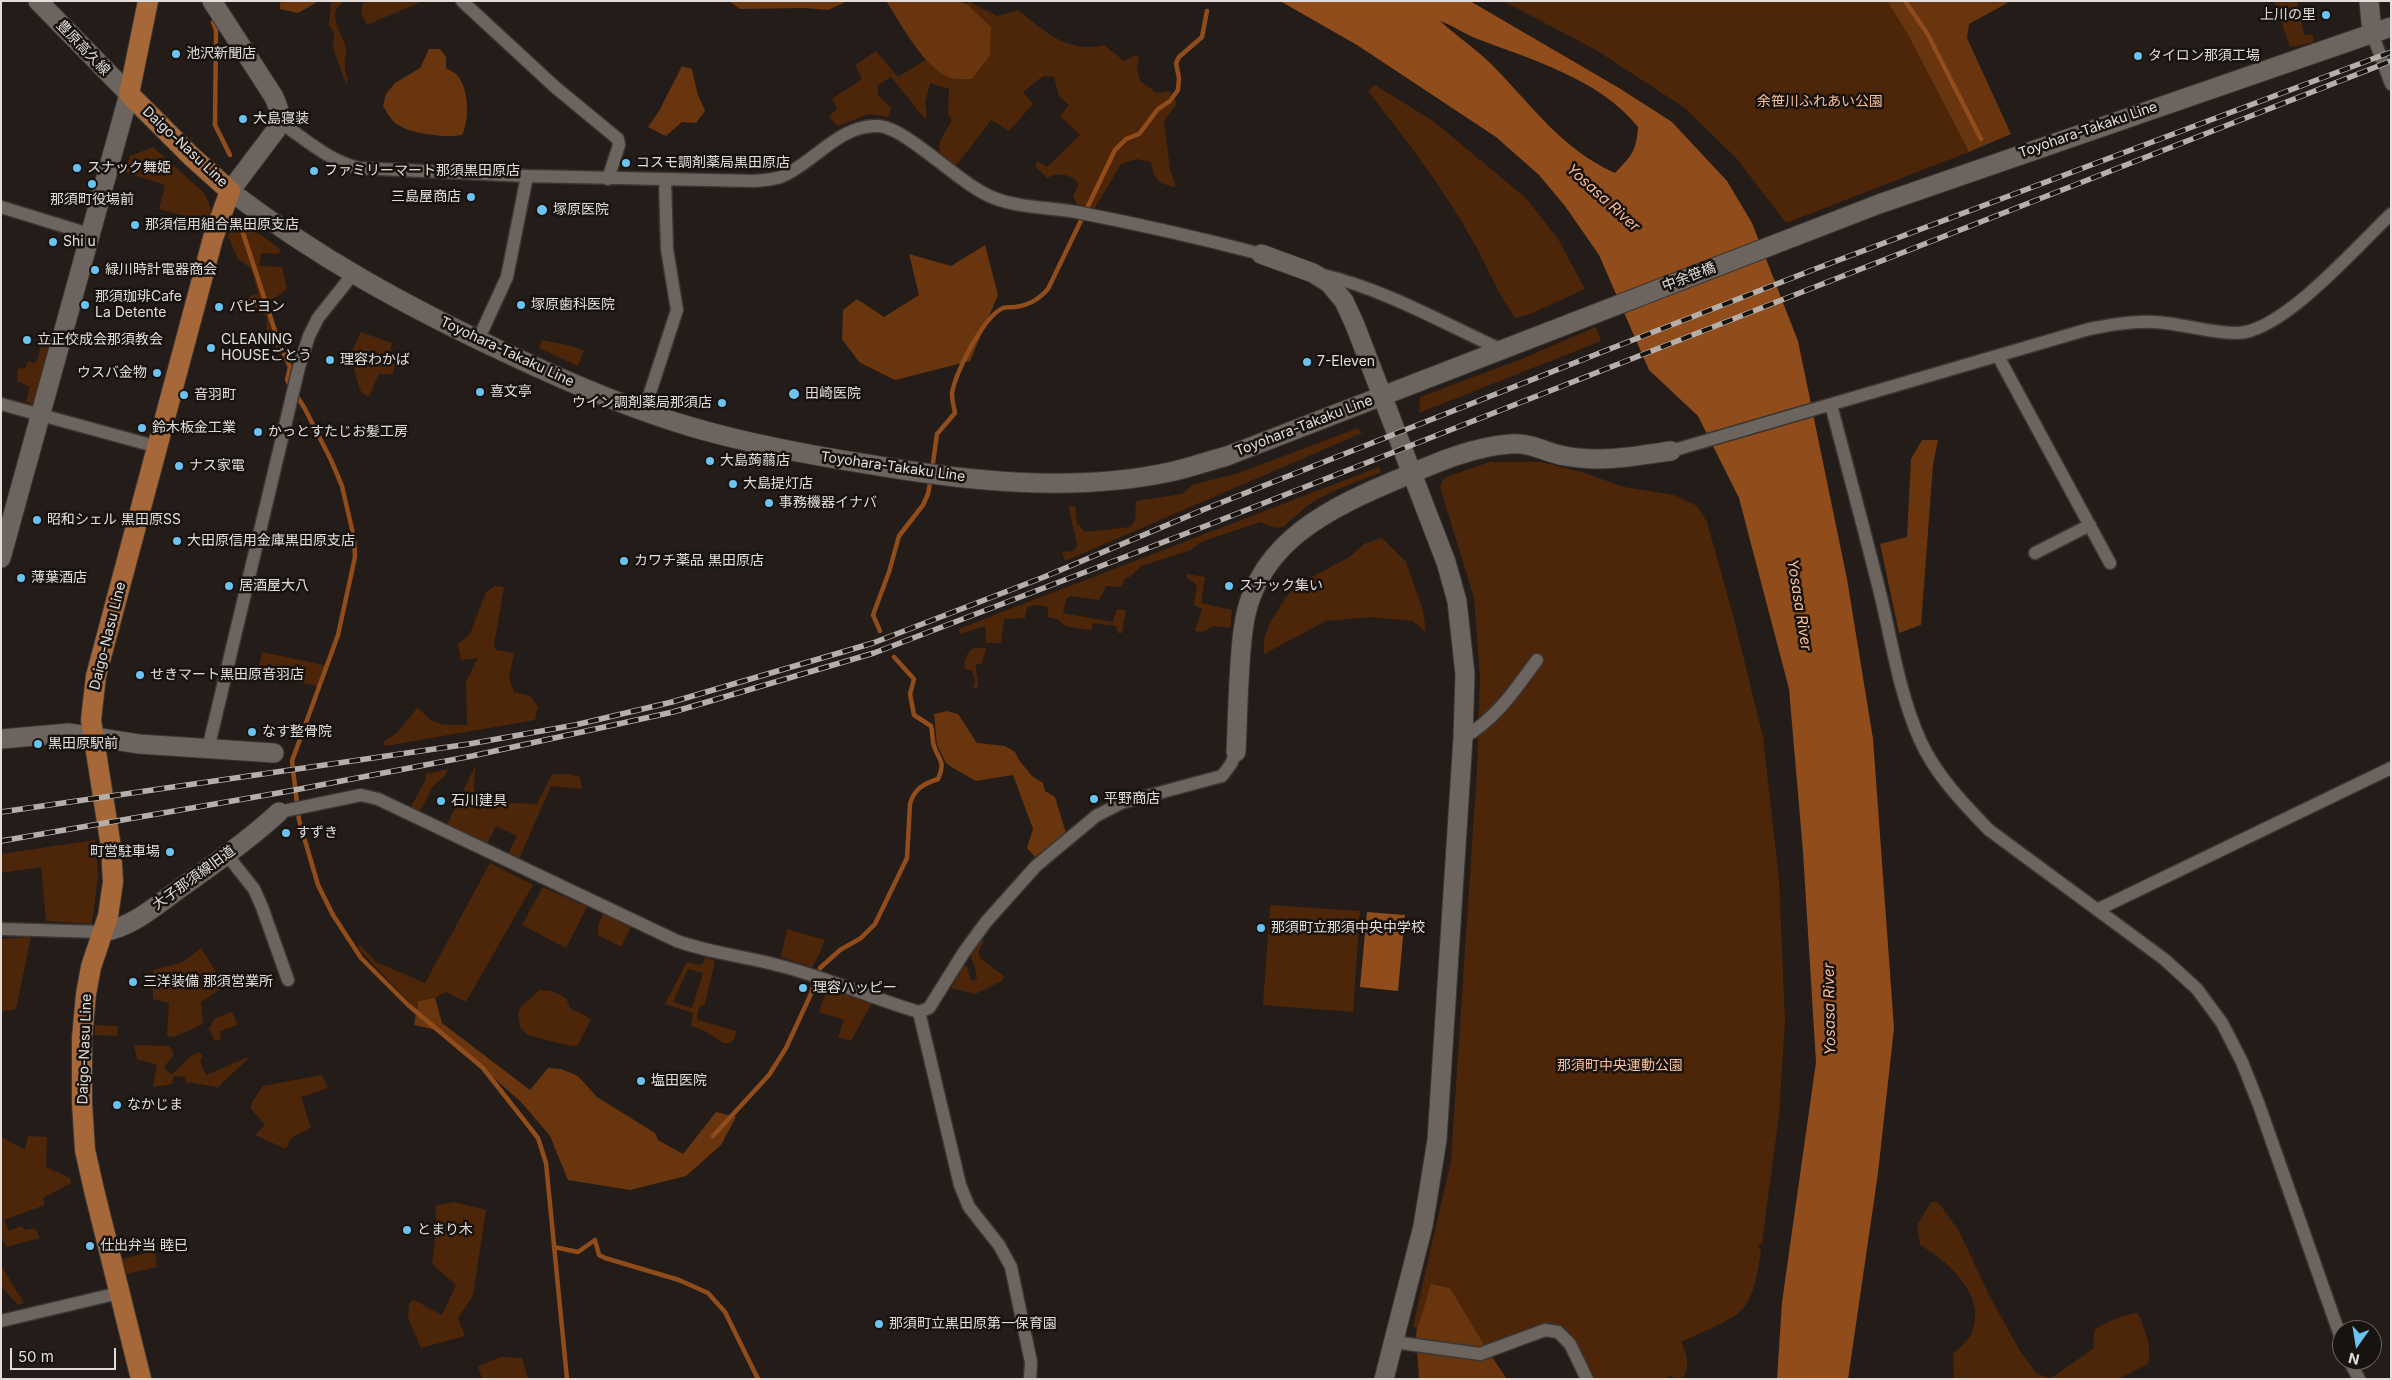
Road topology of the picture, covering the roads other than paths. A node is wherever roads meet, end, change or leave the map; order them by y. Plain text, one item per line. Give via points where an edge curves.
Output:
1 (38, 1) edge
2 (148, 1) edge
3 (212, 1) edge
4 (462, 1) edge
5 (2369, 1) edge
6 (2391, 27) edge
7 (2372, 33) junction
8 (2391, 84) edge
9 (128, 94) junction
10 (280, 122) junction
11 (527, 176) junction
12 (608, 179) junction
13 (665, 180) junction
14 (230, 190) junction
15 (1, 207) edge
16 (2391, 214) edge
17 (89, 234) junction
18 (1788, 240) joint
19 (1261, 254) joint
20 (1313, 273) junction
21 (352, 274) junction
22 (1590, 314) joint
23 (478, 340) junction
24 (1500, 349) junction
25 (1998, 356) junction
26 (1383, 396) junction
27 (1, 404) edge
28 (1831, 405) junction
29 (644, 411) junction
30 (40, 415) junction
31 (158, 447) junction
32 (1671, 451) joint
33 (1413, 473) junction
34 (2090, 526) junction
35 (2035, 553) dead end
36 (1, 558) edge
37 (2110, 563) dead end
38 (1538, 660) dead end
39 (92, 735) junction
40 (1463, 738) junction
41 (1, 739) edge
42 (208, 749) junction
43 (1236, 752) joint
44 (274, 753) dead end
45 (2391, 768) edge
46 (283, 812) joint
47 (227, 855) junction
48 (2099, 909) junction
49 (1, 929) edge
50 (103, 932) junction
51 (288, 980) dead end
52 (919, 1012) junction
53 (119, 1293) junction
54 (1, 1320) edge
55 (2335, 1320) edge
56 (1394, 1342) junction
57 (141, 1379) edge
58 (1030, 1379) edge
59 (1384, 1379) edge
60 (1587, 1379) edge

1 - 9 main road, 豊原高久線
2 - 9 main road
3 - 10 main road via 274,97 280,110
4 - 12 street via 555,87 618,139 619,146
5 - 7 main road
6 - 7 main road, Toyohara-Takaku Line
7 - 8 street
7 - 18 main road, Toyohara-Takaku Line via 1966,172
9 - 14 main road, Daigo-Nasu Line
9 - 17 main road
10 - 11 street via 344,165
10 - 14 main road
11 - 12 street
11 - 23 street via 507,277
12 - 13 street
13 - 19 street via 771,180 786,174 844,135 866,127 881,126 898,133 967,183 994,198 1095,216
13 - 29 street via 667,249 677,310
14 - 21 main road, Toyohara-Takaku Line via 282,230
14 - 31 main road, Daigo-Nasu Line via 213,238
15 - 17 street
16 - 25 street via 2303,298 2281,317 2260,328 2238,333 2154,322 2124,323 2089,329
17 - 30 main road
18 - 22 main road, 中余笹橋
19 - 20 main road
20 - 24 street via 1341,279 1381,295
20 - 26 main road via 1329,283 1344,302
21 - 23 main road, Toyohara-Takaku Line
21 - 42 street via 315,323 299,367
22 - 24 main road, Toyohara-Takaku Line
23 - 29 main road, Toyohara-Takaku Line
24 - 26 main road, Toyohara-Takaku Line
25 - 28 street
25 - 34 street
26 - 29 main road, Toyohara-Takaku Line via 1227,456 1143,477 1075,482 1004,481 926,474 745,441
26 - 33 main road
27 - 30 street
28 - 32 street
28 - 48 street via 1907,705 1920,741 1959,798 1989,830
30 - 31 street
30 - 36 main road
31 - 39 main road, Daigo-Nasu Line via 96,676
32 - 33 main road via 1594,459 1564,456 1513,443 1481,448
33 - 40 main road via 1446,562 1456,601 1465,674
33 - 43 main road via 1354,498 1313,521 1286,542 1258,581 1243,630
34 - 35 street
34 - 37 street
38 - 40 street via 1497,713
39 - 41 main road via 69,733
39 - 42 main road via 138,744
39 - 50 main road, Daigo-Nasu Line via 113,865 111,899
40 - 56 main road via 1437,1140 1423,1226
42 - 44 main road
43 - 52 street via 1222,776 1121,803 1096,816 1053,850 986,922 937,998 929,1008
45 - 48 street
46 - 47 main road, 大子那須線旧道
46 - 52 street via 361,795 378,799 677,941 699,949 785,967
47 - 50 main road, 大子那須線旧道 via 136,920
47 - 51 street via 254,889
48 - 55 street via 2197,989 2222,1023 2259,1104
49 - 50 street
50 - 53 main road, Daigo-Nasu Line via 86,994 82,1103 85,1150
52 - 58 street via 960,1185 970,1207 999,1245 1011,1267 1032,1362
53 - 54 street
53 - 57 main road, Daigo-Nasu Line
56 - 59 main road
56 - 60 street via 1480,1354 1545,1330 1558,1332 1570,1344

